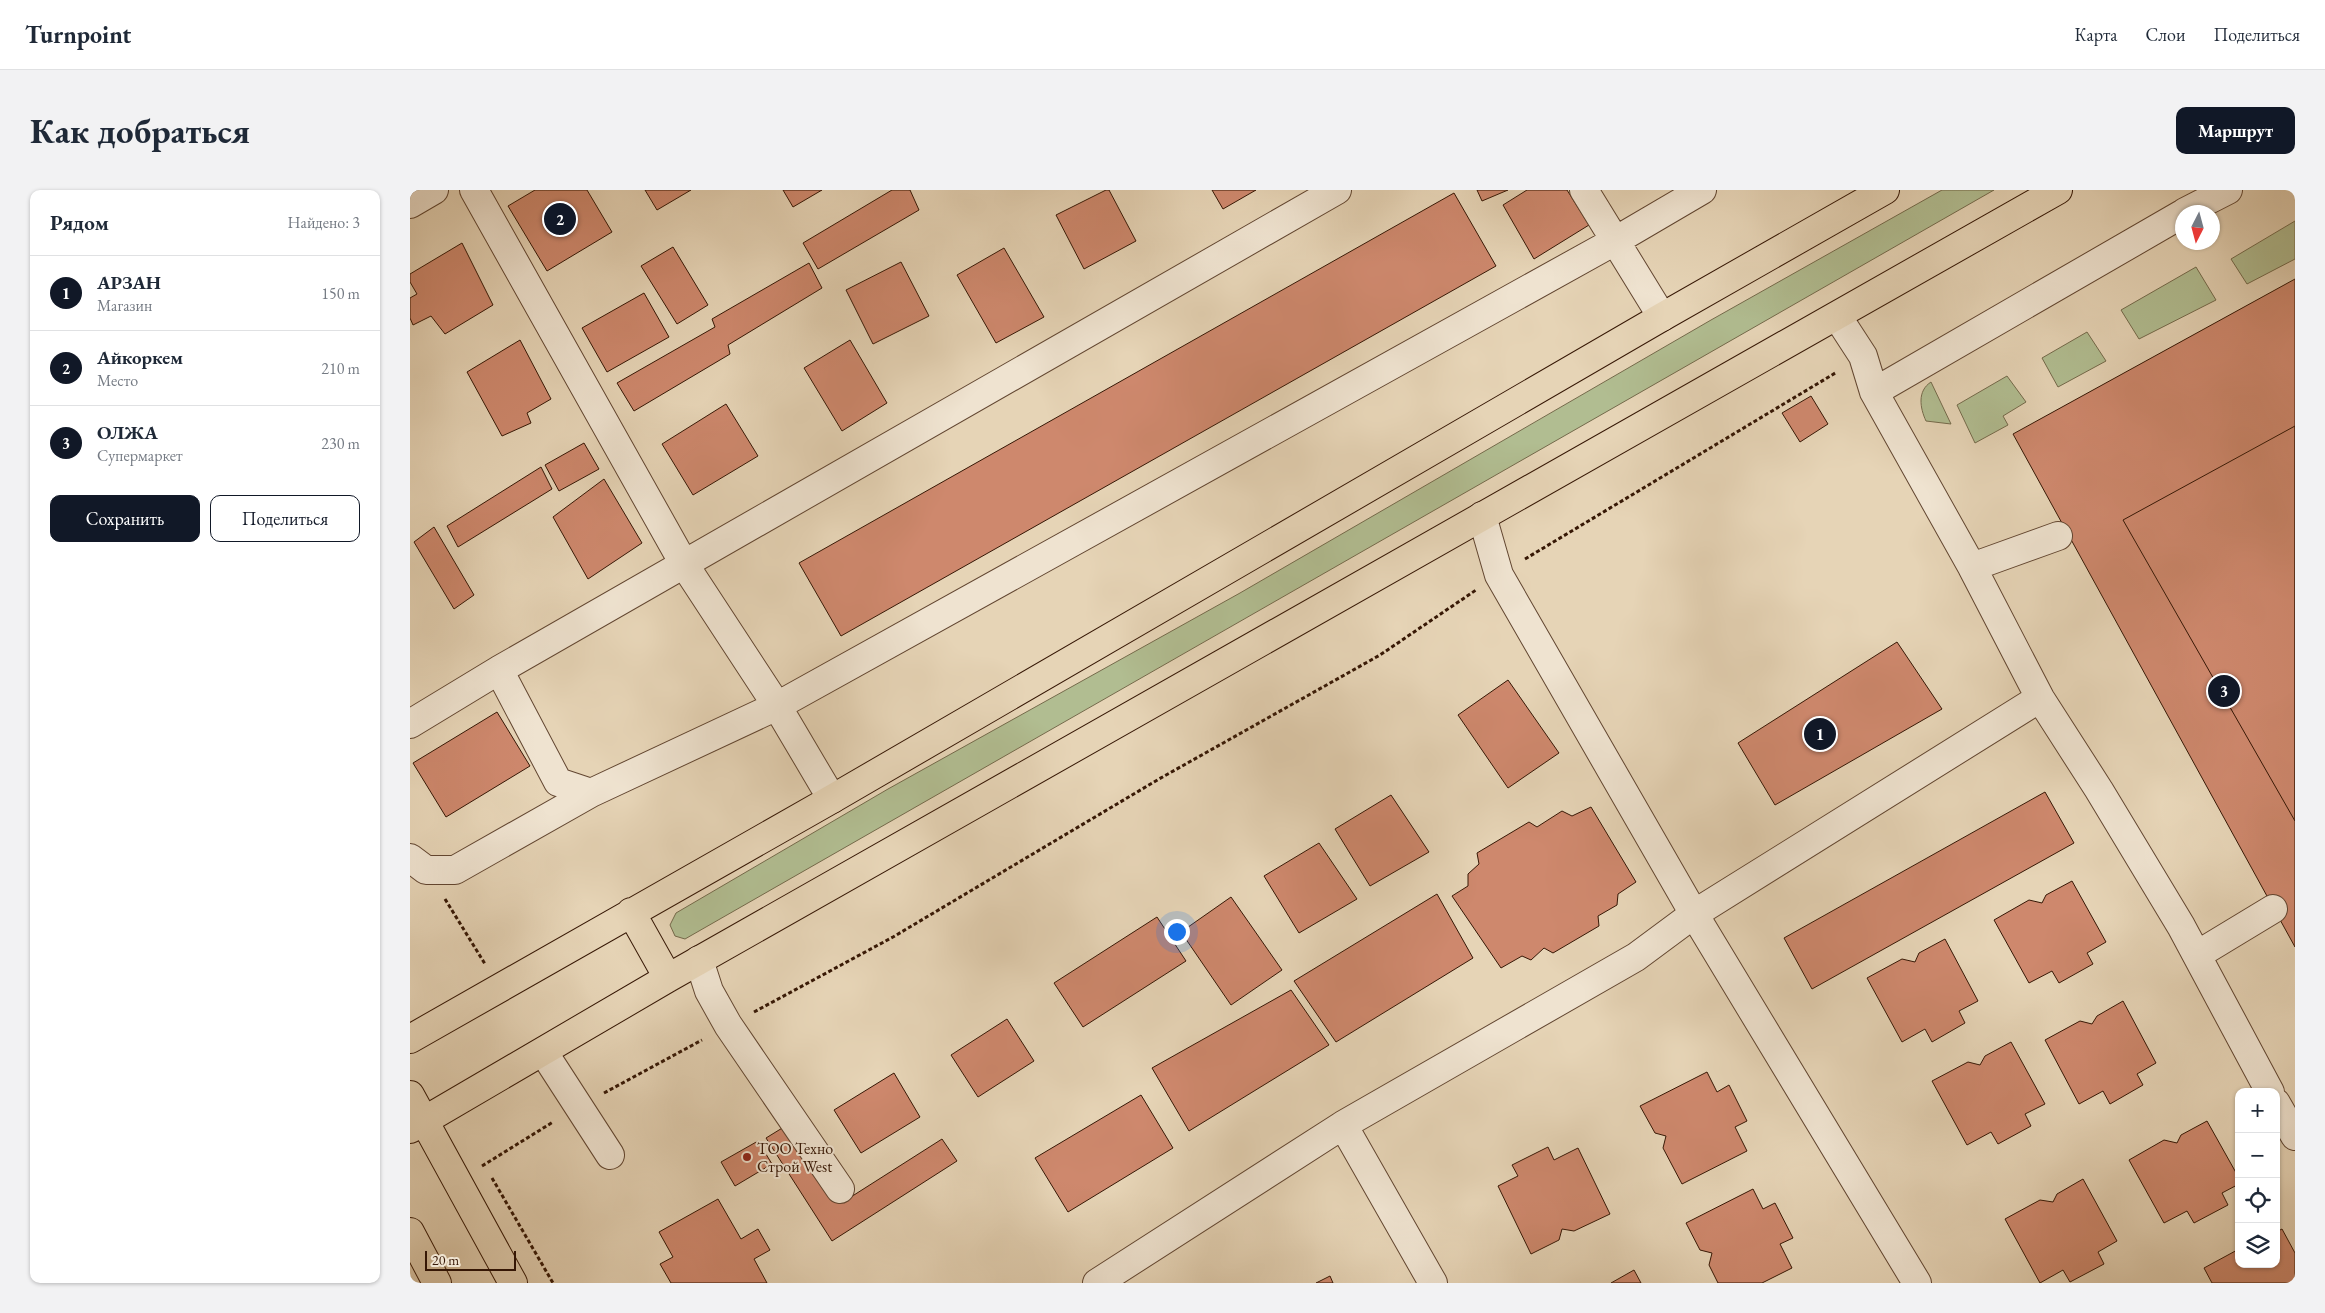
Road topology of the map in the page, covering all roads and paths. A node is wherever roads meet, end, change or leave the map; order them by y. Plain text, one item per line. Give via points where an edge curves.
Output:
1 (434, 190) edge
2 (474, 190) edge
3 (1337, 190) edge
4 (1584, 190) edge
5 (1702, 190) edge
6 (1885, 190) edge
7 (2058, 190) edge
8 (2228, 190) edge
9 (410, 204) edge
10 (2199, 205) edge
11 (2175, 218) edge
12 (1615, 241) junction
13 (1837, 316) junction
14 (1662, 317) junction
15 (1863, 356) junction
16 (1874, 392) junction
17 (1482, 516) junction
18 (2058, 536) dead end
19 (684, 564) junction
20 (1972, 567) junction
21 (1499, 575) junction
22 (499, 670) junction
23 (2040, 698) junction
24 (777, 706) junction
25 (410, 724) edge
26 (591, 793) junction
27 (832, 799) junction
28 (410, 858) edge
29 (437, 895) dead end
30 (2273, 909) dead end
31 (631, 912) junction
32 (1694, 914) junction
33 (2197, 955) junction
34 (699, 960) junction
35 (668, 978) junction
36 (500, 988) junction
37 (728, 1025) junction
38 (410, 1039) edge
39 (544, 1052) junction
40 (2274, 1088) edge
41 (410, 1094) edge
42 (2280, 1099) edge
43 (578, 1107) junction
44 (418, 1125) edge
45 (1343, 1125) junction
46 (2295, 1136) edge
47 (610, 1155) dead end
48 (484, 1165) junction
49 (458, 1181) junction
50 (840, 1189) dead end
51 (410, 1232) edge
52 (437, 1283) edge
53 (513, 1283) edge
54 (553, 1283) edge
55 (1097, 1283) edge
56 (1433, 1283) edge
57 (1918, 1283) edge

1 - 9 street
2 - 19 street
3 - 19 street
4 - 12 street
5 - 12 street
6 - 14 main road
7 - 13 main road
8 - 10 street
11 - 16 street
12 - 14 street
12 - 24 street
13 - 15 street
13 - 17 main road
14 - 27 main road
15 - 16 street
15 - 21 path
16 - 20 street
17 - 21 street
17 - 34 main road
18 - 20 street
19 - 22 street
19 - 24 street
20 - 23 street
21 - 32 street
21 - 37 path via 1380,654 1168,774 894,937
22 - 25 street
22 - 26 street via 558,782
23 - 32 street
23 - 33 street via 2100,790
24 - 26 street
24 - 27 street
26 - 28 street via 455,870 426,870
27 - 31 main road
29 - 36 path via 445,898
30 - 33 street
31 - 35 main road
31 - 36 main road
32 - 45 street via 1636,957
32 - 57 street
33 - 40 street
34 - 35 main road
34 - 37 street via 709,991
35 - 39 main road
36 - 38 main road
37 - 43 path
37 - 50 street
39 - 43 street
39 - 44 main road
41 - 44 main road
42 - 46 street
43 - 47 street
43 - 48 path
44 - 49 main road
45 - 55 street
45 - 56 street
48 - 49 path
48 - 54 path
49 - 53 main road
51 - 52 main road

